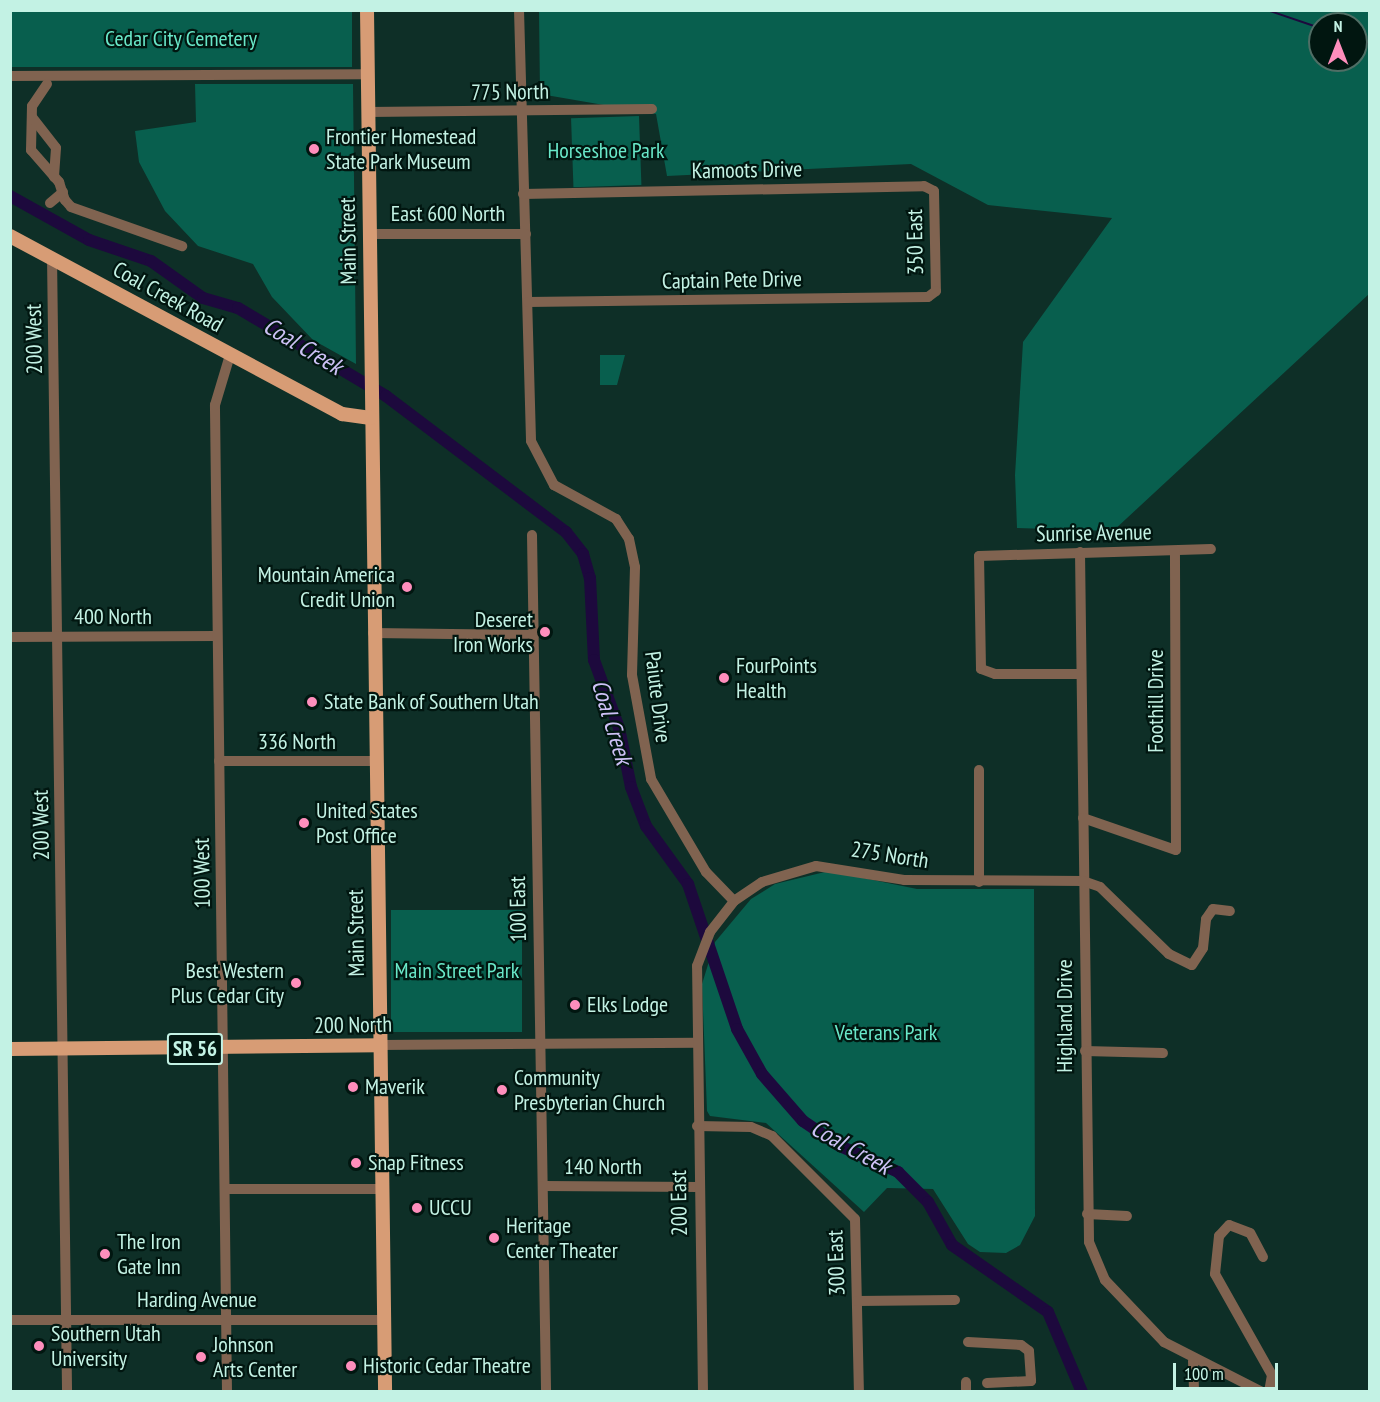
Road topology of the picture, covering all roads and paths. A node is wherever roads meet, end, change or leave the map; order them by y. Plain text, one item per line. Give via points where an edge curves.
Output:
1 (367, 10) edge
2 (519, 10) edge
3 (367, 74) junction
4 (10, 76) edge
5 (48, 84) dead end
6 (652, 109) dead end
7 (368, 112) junction
8 (518, 112) junction
9 (32, 117) junction
10 (54, 177) junction
11 (934, 191) joint
12 (523, 194) junction
13 (64, 201) junction
14 (50, 203) dead end
15 (369, 234) junction
16 (526, 234) junction
17 (10, 236) edge
18 (182, 246) dead end
19 (52, 257) junction
20 (936, 291) joint
21 (528, 302) junction
22 (230, 355) junction
23 (371, 417) junction
24 (532, 534) dead end
25 (1210, 549) dead end
26 (1175, 551) junction
27 (1080, 552) junction
28 (373, 633) junction
29 (534, 635) junction
30 (57, 636) junction
31 (216, 636) junction
32 (10, 637) edge
33 (1081, 674) junction
34 (219, 761) junction
35 (375, 761) junction
36 (979, 770) dead end
37 (1083, 818) junction
38 (1083, 881) junction
39 (979, 882) junction
40 (734, 901) junction
41 (1230, 910) dead end
42 (697, 966) joint
43 (697, 1044) junction
44 (540, 1045) junction
45 (379, 1046) junction
46 (10, 1049) edge
47 (64, 1049) junction
48 (224, 1049) junction
49 (1085, 1051) junction
50 (1163, 1053) dead end
51 (697, 1126) junction
52 (543, 1186) junction
53 (699, 1187) junction
54 (226, 1189) junction
55 (381, 1189) junction
56 (1087, 1214) junction
57 (1127, 1216) dead end
58 (1263, 1257) dead end
59 (955, 1300) dead end
60 (857, 1301) junction
61 (10, 1320) edge
62 (67, 1320) junction
63 (227, 1320) junction
64 (384, 1320) junction
65 (968, 1342) dead end
66 (1193, 1361) junction
67 (987, 1383) dead end
68 (1005, 1387) edge
69 (67, 1392) edge
70 (227, 1392) edge
71 (385, 1392) edge
72 (546, 1392) edge
73 (703, 1392) edge
74 (859, 1392) edge
75 (1194, 1392) edge
76 (1262, 1392) edge
77 (1269, 1392) edge

1 - 3 main road, Main Street
2 - 8 street, Paiute Drive
3 - 4 street
3 - 7 main road, Main Street
5 - 9 street via 32,106
6 - 8 street, 775 North
7 - 8 street, 775 North
7 - 15 main road, Main Street
8 - 12 street, Paiute Drive
9 - 10 street via 56,148
9 - 10 street via 31,150
10 - 13 street
11 - 12 street, Kamoots Drive via 924,186
11 - 20 street, 350 East
12 - 16 street, Paiute Drive
13 - 14 street
13 - 18 street via 71,207
15 - 16 street, East 600 North
15 - 23 main road, Main Street
16 - 21 street, Paiute Drive
17 - 19 main road, Coal Creek Road
19 - 22 main road, Coal Creek Road
19 - 30 street, 200 West
20 - 21 street, Captain Pete Drive via 928,297
21 - 40 street, Paiute Drive via 531,441 554,485 616,519 629,539 635,567 632,675 651,779 706,872
22 - 23 main road, Coal Creek Road via 342,414
22 - 31 street, 100 West via 215,405
23 - 28 main road, Main Street
24 - 29 street, 100 East
25 - 26 street, Sunrise Avenue
26 - 27 street, Sunrise Avenue
26 - 37 street, Foothill Drive via 1176,850
27 - 33 street, Highland Drive
27 - 33 street, Sunrise Avenue via 979,556 978,653 981,669 995,674
28 - 29 street
28 - 35 main road, Main Street
29 - 44 street, 100 East
30 - 31 street, 400 North
30 - 32 street, 400 North
30 - 47 street, 200 West
31 - 34 street, 100 West
33 - 37 street, Highland Drive
34 - 35 street, 336 North
34 - 48 street, 100 West
35 - 45 main road, Main Street
36 - 39 street
37 - 38 street, Highland Drive
38 - 39 street, 275 North
38 - 41 street via 1100,887 1169,954 1192,965 1203,948 1206,919 1213,909
38 - 49 street, Highland Drive
39 - 40 street, 275 North via 904,880 816,866 762,882
40 - 42 street, 275 North
42 - 43 street, 200 East
43 - 44 street, 200 North
43 - 51 street, 200 East
44 - 45 street, 200 North
44 - 52 street, 100 East
45 - 48 main road, 200 North / SR 56
45 - 55 main road, Main Street
46 - 47 main road, 200 North / SR 56
47 - 48 main road, 200 North / SR 56
47 - 62 street, 200 West
48 - 54 street, 100 West
49 - 50 street
49 - 56 street, Highland Drive
51 - 53 street, 200 East
51 - 60 street, 300 East via 751,1127 772,1136 838,1197 855,1219
52 - 53 street, 140 North
52 - 72 street, 100 East
53 - 73 street, 200 East
54 - 55 street
54 - 63 street, 100 West
55 - 64 main road, Main Street
56 - 57 street
56 - 66 street, Highland Drive via 1089,1242 1105,1280 1164,1342
58 - 77 street via 1250,1233 1229,1225 1219,1236 1215,1274 1272,1375
59 - 60 street
60 - 74 street, 300 East
61 - 62 street, Harding Avenue
62 - 63 street, Harding Avenue
62 - 69 street, 200 West
63 - 64 street, Harding Avenue
63 - 70 street, 100 West
64 - 71 main road, Main Street
65 - 68 street via 1026,1346 1034,1379
66 - 75 street
66 - 76 street, Highland Drive via 1227,1371
67 - 68 street

